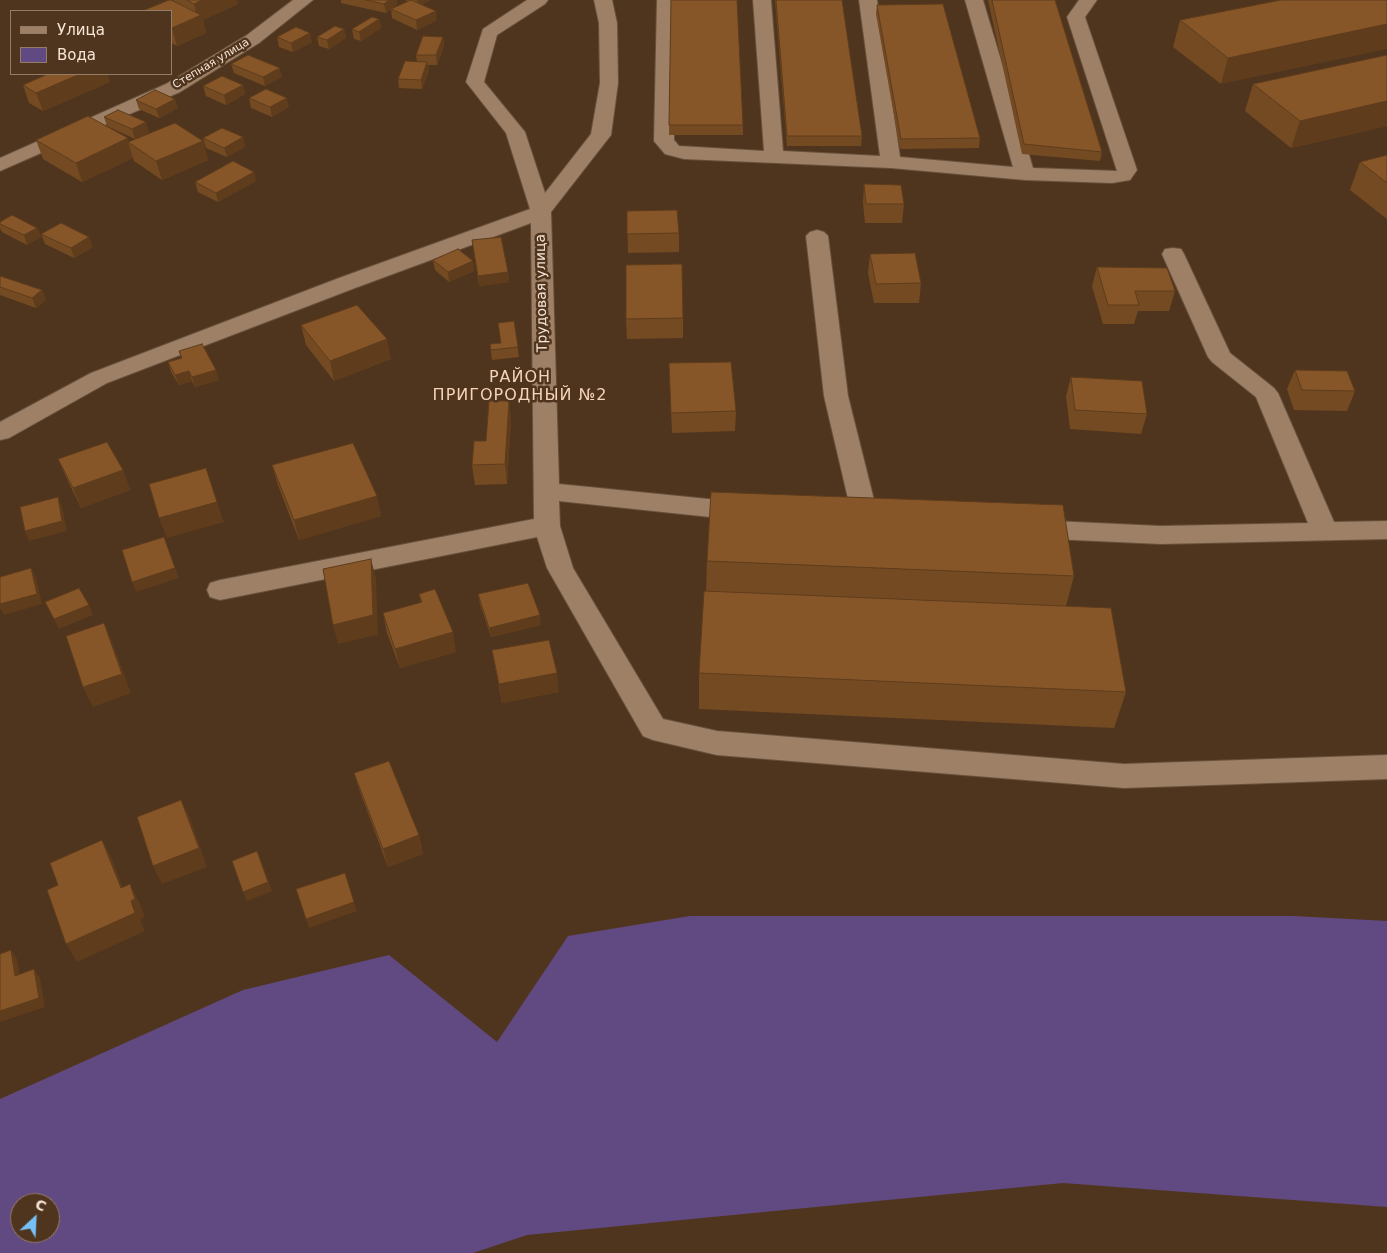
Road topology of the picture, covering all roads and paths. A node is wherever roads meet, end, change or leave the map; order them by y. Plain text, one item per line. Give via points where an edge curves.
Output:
1 (304, 0) edge
2 (539, 0) edge
3 (603, 0) edge
4 (666, 0) edge
5 (762, 0) edge
6 (868, 0) edge
7 (974, 0) edge
8 (1088, 0) edge
9 (774, 157) junction
10 (891, 162) junction
11 (0, 165) edge
12 (1025, 174) junction
13 (541, 212) junction
14 (817, 236) dead end
15 (1173, 254) dead end
16 (0, 432) edge
17 (546, 491) junction
18 (768, 514) edge
19 (866, 520) edge
20 (547, 526) junction
21 (1004, 527) edge
22 (1387, 530) edge
23 (1325, 532) junction
24 (220, 590) dead end
25 (1387, 767) edge

1 - 11 street, Степная улица via 253,39 173,88
2 - 13 street, Трудовая улица via 489,33 475,82 515,132
3 - 13 street via 608,23 609,83 601,135
4 - 9 street via 664,141 672,150 684,153
5 - 9 street
6 - 10 street
7 - 12 street
8 - 12 street via 1076,17 1127,170 1123,176 1112,177
9 - 10 street
10 - 12 street
13 - 16 street via 98,378
13 - 17 street, Трудовая улица
14 - 19 street via 836,396
15 - 23 street via 1220,356 1266,393
17 - 18 street
17 - 20 street, Трудовая улица
20 - 24 street
20 - 25 street, Трудовая улица via 560,568 653,728 717,743 1124,776
21 - 23 street via 1161,536
22 - 23 street

